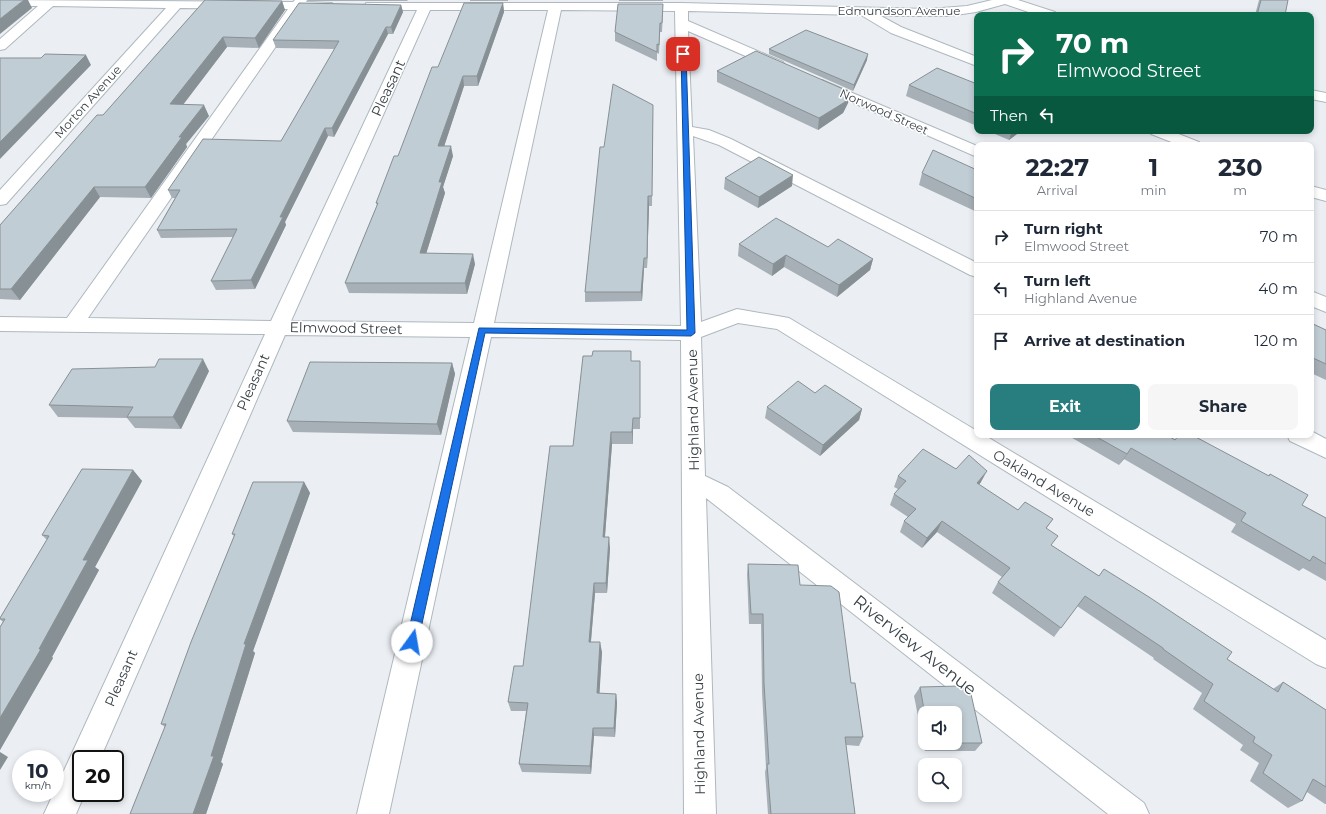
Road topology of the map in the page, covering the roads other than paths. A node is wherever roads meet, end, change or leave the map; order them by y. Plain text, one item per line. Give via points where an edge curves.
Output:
1 (1005, 0) edge
2 (0, 2) edge
3 (51, 2) junction
4 (299, 3) edge
5 (176, 4) junction
6 (337, 6) edge
7 (361, 6) edge
8 (425, 7) junction
9 (555, 7) junction
10 (864, 12) junction
11 (1041, 12) edge
12 (681, 15) junction
13 (0, 46) edge
14 (974, 61) edge
15 (790, 70) edge
16 (811, 80) edge
17 (1314, 95) edge
18 (1326, 98) edge
19 (685, 130) junction
20 (1165, 134) edge
21 (1185, 142) edge
22 (974, 151) edge
23 (1314, 191) edge
24 (1326, 196) edge
25 (0, 200) edge
26 (974, 269) edge
27 (1314, 299) edge
28 (1326, 305) edge
29 (0, 324) edge
30 (73, 325) junction
31 (278, 327) junction
32 (482, 330) junction
33 (691, 333) junction
34 (1304, 438) edge
35 (1326, 449) edge
36 (694, 481) junction
37 (1326, 655) edge
38 (89, 750) edge
39 (72, 788) edge
40 (60, 814) edge
41 (373, 814) edge
42 (700, 814) edge
43 (1133, 814) edge

1 - 10 street, Edmundson Avenue via 959,12
1 - 11 street
2 - 3 street
3 - 5 street
3 - 13 street
4 - 5 street
4 - 6 street
4 - 30 street
5 - 25 street, Morton Avenue
7 - 8 street, Edmundson Avenue
8 - 9 street, Edmundson Avenue
8 - 31 street, Pleasant
9 - 12 street, Edmundson Avenue
9 - 32 street
10 - 12 street, Edmundson Avenue
10 - 14 street via 896,30
12 - 15 street
12 - 19 street, Highland Avenue
16 - 22 street, Norwood Street
17 - 18 street
19 - 26 street via 725,142
19 - 33 street, Highland Avenue
20 - 21 street
23 - 24 street
27 - 28 street
29 - 30 street, Elmwood Street
30 - 31 street, Elmwood Street
31 - 32 street, Elmwood Street
31 - 38 street, Pleasant
32 - 33 street, Elmwood Street
32 - 41 street
33 - 36 street, Highland Avenue
33 - 37 street, Oakland Avenue via 737,316 782,323
34 - 35 street
36 - 42 street, Highland Avenue
36 - 43 street, Riverview Avenue via 720,494
39 - 40 street

